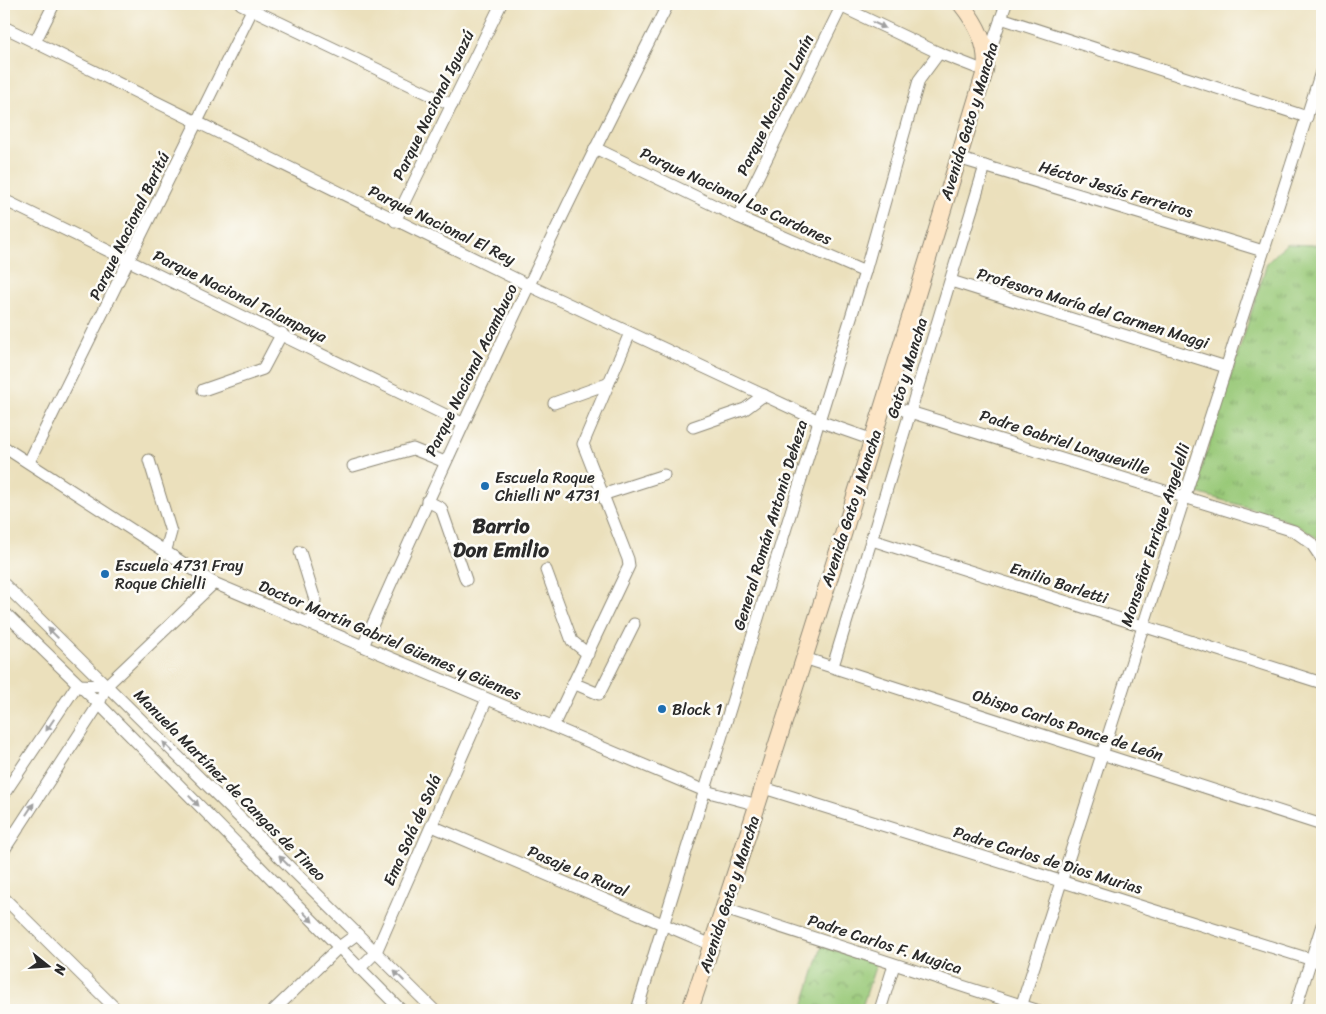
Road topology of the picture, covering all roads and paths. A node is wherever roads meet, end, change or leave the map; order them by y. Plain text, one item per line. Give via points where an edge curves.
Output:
1 (54, 4) edge
2 (240, 4) edge
3 (501, 4) edge
4 (668, 4) edge
5 (961, 4) edge
6 (1006, 4) edge
7 (838, 5) edge
8 (254, 7) edge
9 (1001, 18) junction
10 (4, 27) edge
11 (35, 42) junction
12 (938, 53) junction
13 (985, 66) junction
14 (1322, 69) edge
15 (452, 105) junction
16 (1307, 117) junction
17 (197, 124) junction
18 (595, 148) junction
19 (958, 158) junction
20 (985, 166) junction
21 (4, 200) edge
22 (738, 217) junction
23 (395, 221) junction
24 (1264, 251) junction
25 (130, 261) junction
26 (865, 272) junction
27 (951, 281) junction
28 (530, 286) junction
29 (282, 333) junction
30 (630, 333) junction
31 (1226, 367) junction
32 (607, 384) junction
33 (203, 390) dead end
34 (764, 395) junction
35 (554, 402) dead end
36 (884, 404) junction
37 (911, 411) junction
38 (819, 421) junction
39 (462, 424) junction
40 (693, 427) dead end
41 (873, 440) junction
42 (4, 447) edge
43 (149, 460) dead end
44 (29, 462) junction
45 (445, 462) junction
46 (353, 466) dead end
47 (664, 475) dead end
48 (602, 495) junction
49 (1185, 497) junction
50 (428, 501) junction
51 (872, 540) junction
52 (300, 552) dead end
53 (165, 553) junction
54 (1322, 559) edge
55 (546, 570) dead end
56 (466, 580) dead end
57 (214, 583) junction
58 (4, 584) edge
59 (4, 612) edge
60 (312, 624) junction
61 (634, 624) dead end
62 (1143, 627) junction
63 (363, 646) junction
64 (588, 654) junction
65 (804, 658) junction
66 (833, 666) junction
67 (573, 682) junction
68 (1322, 683) edge
69 (77, 685) junction
70 (106, 686) junction
71 (487, 699) junction
72 (99, 704) junction
73 (553, 726) junction
74 (1103, 753) junction
75 (764, 788) junction
76 (705, 791) junction
77 (4, 794) edge
78 (758, 806) junction
79 (1322, 825) edge
80 (432, 826) junction
81 (4, 850) edge
82 (1061, 881) junction
83 (4, 898) edge
84 (725, 909) junction
85 (664, 925) junction
86 (1322, 925) edge
87 (357, 934) junction
88 (712, 945) junction
89 (338, 948) junction
90 (376, 952) junction
91 (1317, 962) edge
92 (894, 964) junction
93 (359, 969) junction
94 (1021, 1008) edge
95 (116, 1010) edge
96 (274, 1010) edge
97 (401, 1010) edge
98 (434, 1010) edge
99 (637, 1010) edge
100 (690, 1010) edge
101 (880, 1010) edge
102 (1036, 1010) edge
103 (1295, 1010) edge

1 - 11 street
2 - 8 street
3 - 15 street, Parque Nacional Iguazú
4 - 18 street, Parque Nacional Acambuco
5 - 13 street via 980,32
6 - 9 street, Avenida Gato y Mancha
7 -> 12 street
7 - 22 street, Parque Nacional Lanín
8 - 15 street
8 - 17 street, Parque Nacional Baritú
9 - 13 street, Avenida Gato y Mancha
9 - 16 street
10 - 11 street, Parque Nacional El Rey
11 - 17 street, Parque Nacional El Rey
12 - 13 street
12 - 26 street, General Román Antonio Deheza via 919,80
13 - 19 street, Avenida Gato y Mancha
14 - 16 street, Monseñor Enrique Angelelli
15 - 23 street, Parque Nacional Iguazú
16 - 24 street, Monseñor Enrique Angelelli
17 - 23 street, Parque Nacional El Rey
17 - 25 street, Parque Nacional Baritú
18 - 22 street, Parque Nacional Los Cardones
18 - 28 street, Parque Nacional Acambuco
19 - 20 street, Héctor Jesús Ferreiros
19 - 36 street, Avenida Gato y Mancha
20 - 24 street, Héctor Jesús Ferreiros
20 - 27 street, Gato y Mancha
21 - 25 street, Parque Nacional Talampaya
22 - 26 street, Parque Nacional Los Cardones
23 - 28 street, Parque Nacional El Rey
24 - 31 street, Monseñor Enrique Angelelli
25 - 29 street, Parque Nacional Talampaya
25 - 44 street, Parque Nacional Baritú
26 - 38 street, General Román Antonio Deheza
27 - 31 street, Profesora María del Carmen Maggi
27 - 37 street, Gato y Mancha
28 - 30 street, Parque Nacional El Rey
28 - 39 street, Parque Nacional Acambuco
29 - 33 street via 263,370
29 - 39 street, Parque Nacional Talampaya
30 - 32 street
30 - 34 street, Parque Nacional El Rey
31 - 49 street, Monseñor Enrique Angelelli
32 - 35 street
32 - 48 street via 583,444
34 - 38 street, Parque Nacional El Rey
34 - 40 street via 745,408
36 - 37 street, Padre Gabriel Longueville
36 - 41 street, Avenida Gato y Mancha
37 - 49 street, Padre Gabriel Longueville
37 - 51 street, Gato y Mancha
38 - 41 street, Parque Nacional El Rey
38 - 76 street, General Román Antonio Deheza
39 - 45 street, Parque Nacional Acambuco
41 - 65 street, Avenida Gato y Mancha
42 - 44 street, Doctor Martín Gabriel Güemes y Güemes
43 - 53 street via 171,532
44 - 53 street, Doctor Martín Gabriel Güemes y Güemes
45 - 46 street via 413,449
45 - 50 street, Parque Nacional Acambuco
47 - 48 street
48 - 64 street via 629,566
49 - 54 street, Padre Gabriel Longueville via 1294,531 1310,543
49 - 62 street, Monseñor Enrique Angelelli
50 - 56 street via 441,508
50 - 63 street, Parque Nacional Acambuco
51 - 62 street, Emilio Barletti
51 - 66 street, Gato y Mancha
52 - 60 street via 315,600
53 - 57 street, Doctor Martín Gabriel Güemes y Güemes
55 - 64 street via 572,642
57 - 60 street, Doctor Martín Gabriel Güemes y Güemes
57 - 70 street
70 -> 58 street, Manuela Martínez de Cangas de Tineo
59 - 69 street
60 - 63 street, Doctor Martín Gabriel Güemes y Güemes
61 - 67 street via 599,694
62 - 68 street, Emilio Barletti
62 - 74 street, Monseñor Enrique Angelelli
63 - 71 street, Doctor Martín Gabriel Güemes y Güemes
64 - 67 street
65 - 66 street, Obispo Carlos Ponce de León
65 - 75 street, Avenida Gato y Mancha
66 - 74 street, Obispo Carlos Ponce de León
67 - 73 street
69 - 70 street
69 - 72 street
69 -> 77 street
70 - 72 street
87 -> 70 street, Manuela Martínez de Cangas de Tineo
71 - 73 street, Doctor Martín Gabriel Güemes y Güemes
71 - 80 street, Ema Solá de Solá
81 -> 72 street
72 -> 89 street
73 - 76 street, Doctor Martín Gabriel Güemes y Güemes
74 - 79 street, Obispo Carlos Ponce de León
74 - 82 street, Monseñor Enrique Angelelli
75 - 78 street, Avenida Gato y Mancha
75 - 82 street, Padre Carlos de Dios Murias
76 - 78 street, Doctor Martín Gabriel Güemes y Güemes
76 - 85 street, General Román Antonio Deheza
78 - 84 street, Avenida Gato y Mancha
80 - 85 street, Pasaje La Rural
80 - 90 street, Ema Solá de Solá
82 - 91 street, Padre Carlos de Dios Murias
82 - 94 street, Monseñor Enrique Angelelli
83 - 95 street
84 - 88 street, Avenida Gato y Mancha
84 - 92 street, Padre Carlos F. Mugica
85 - 88 street, Pasaje La Rural
85 - 99 street, General Román Antonio Deheza
86 - 91 street
87 - 89 street
87 - 90 street, Manuela Martínez de Cangas de Tineo
88 - 100 street, Avenida Gato y Mancha
89 - 93 street
89 - 96 street
90 - 93 street, Ema Solá de Solá
98 -> 90 street, Manuela Martínez de Cangas de Tineo
91 - 103 street
92 - 94 street, Padre Carlos F. Mugica
92 - 101 street
93 - 97 street
94 - 102 street, Padre Carlos F. Mugica

